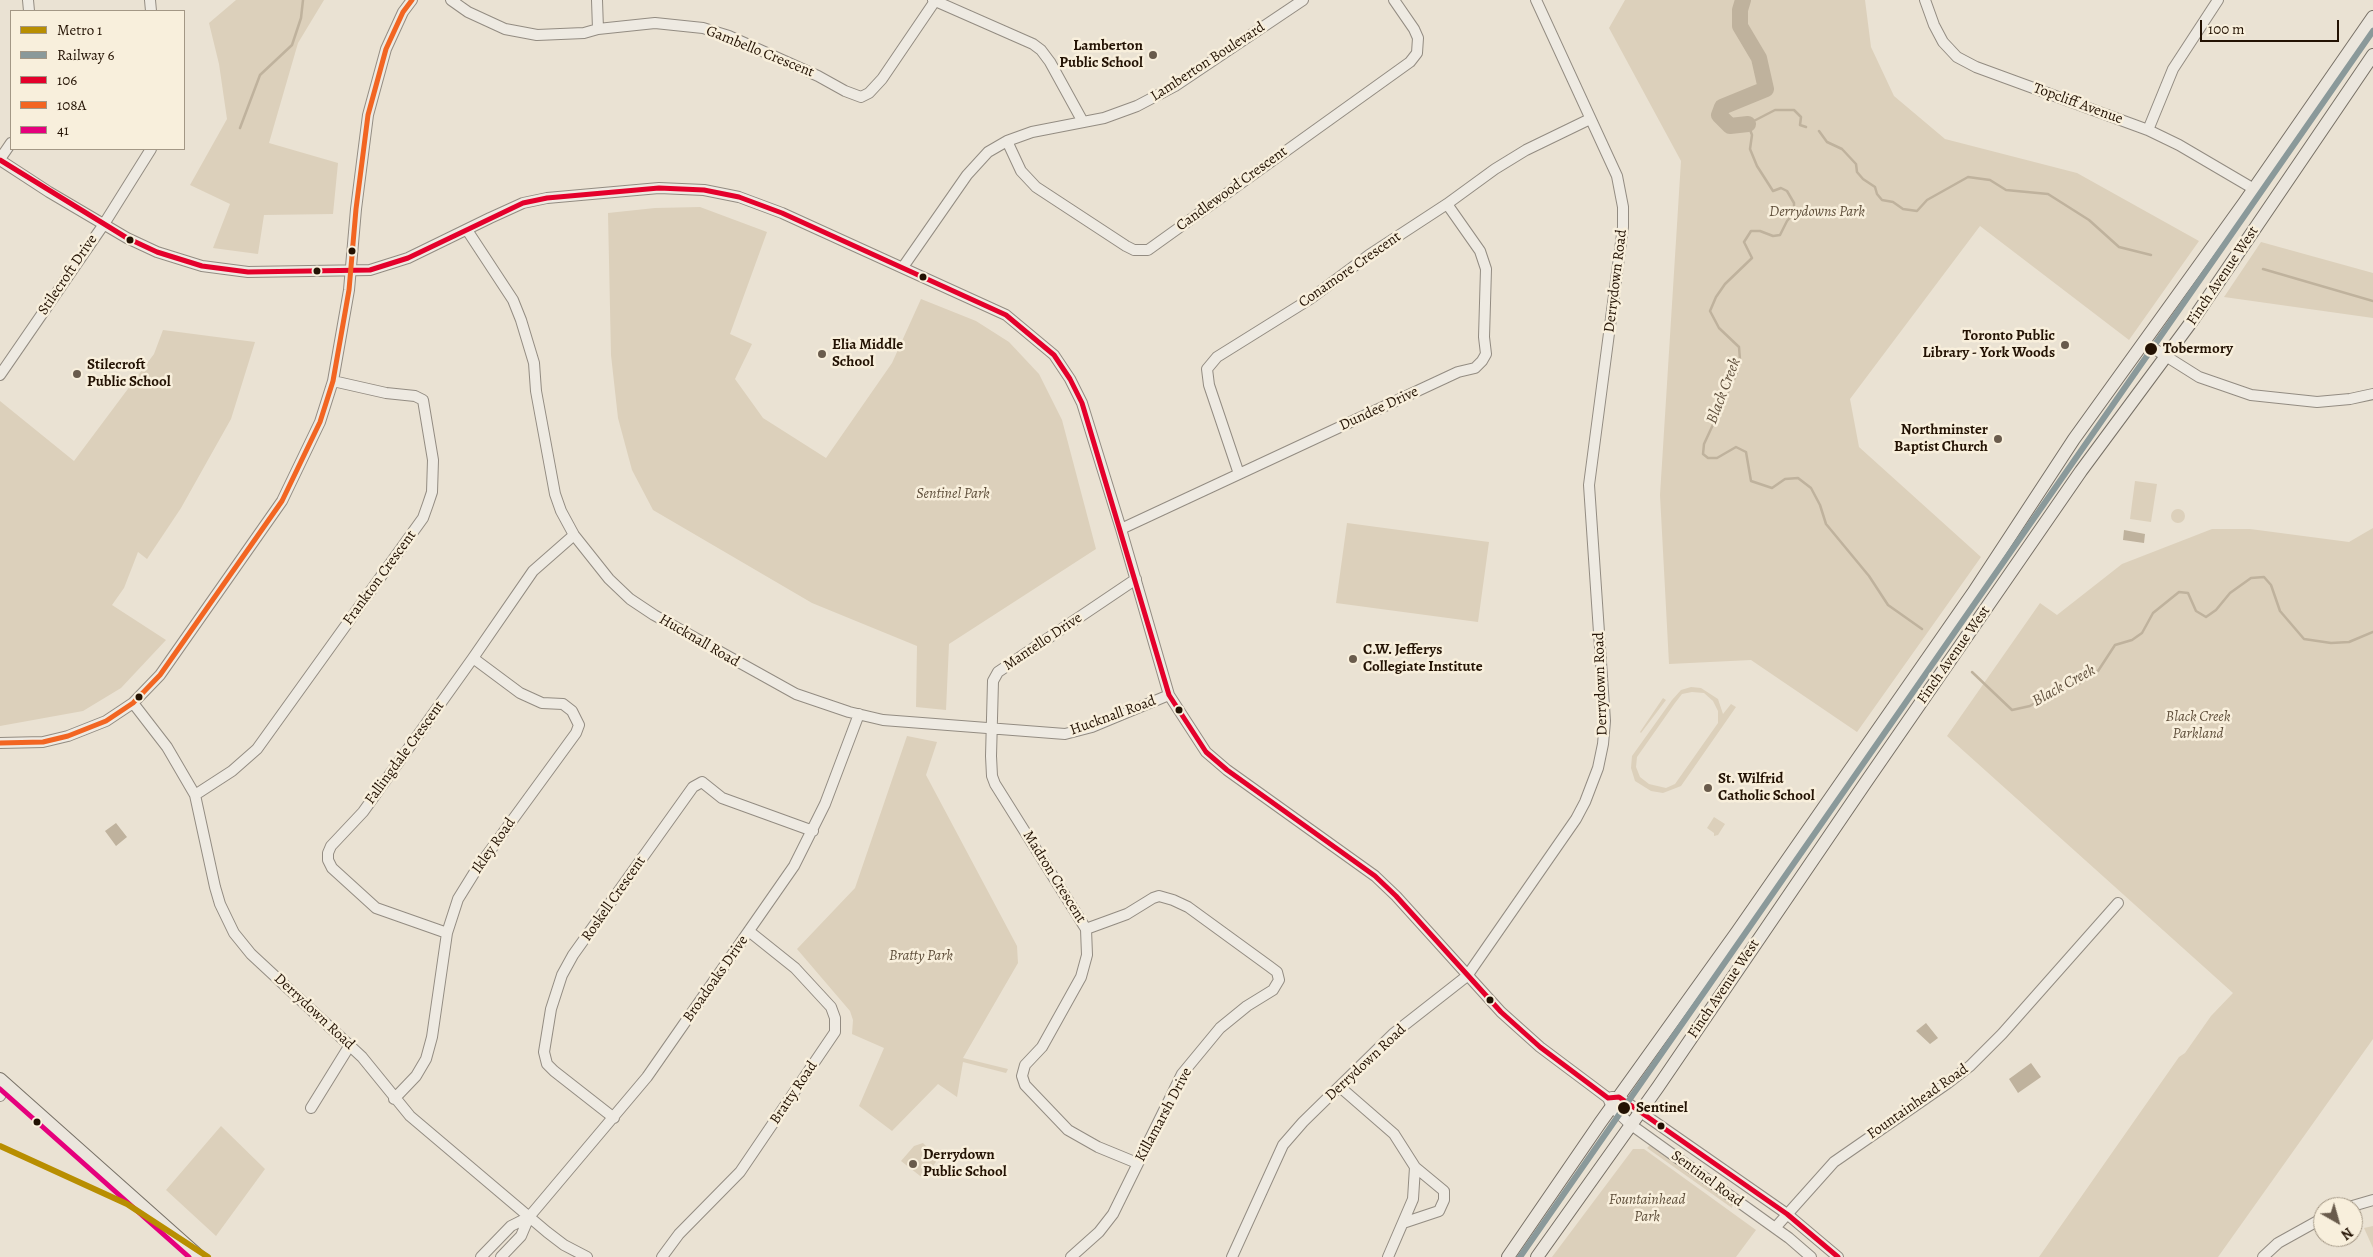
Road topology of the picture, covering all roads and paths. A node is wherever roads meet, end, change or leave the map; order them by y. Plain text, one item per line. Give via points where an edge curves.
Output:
1 (412, 0) edge
2 (451, 0) edge
3 (597, 0) edge
4 (934, 0) edge
5 (1303, 0) edge
6 (1394, 0) edge
7 (1536, 0) edge
8 (1925, 0) edge
9 (2218, 0) edge
10 (2373, 18) edge
11 (598, 29) junction
12 (2373, 55) edge
13 (1590, 119) junction
14 (1083, 122) junction
15 (2148, 130) junction
16 (1007, 141) junction
17 (10, 145) edge
18 (150, 150) edge
19 (0, 160) edge
20 (2254, 190) junction
21 (1447, 204) junction
22 (104, 224) junction
23 (467, 230) junction
24 (903, 267) junction
25 (349, 271) junction
26 (2145, 343) junction
27 (2165, 357) junction
28 (0, 375) edge
29 (333, 382) junction
30 (2373, 394) edge
31 (1239, 474) junction
32 (1121, 529) junction
33 (574, 535) junction
34 (1136, 579) junction
35 (474, 658) junction
36 (1169, 695) junction
37 (133, 703) junction
38 (859, 714) junction
39 (991, 729) junction
40 (0, 743) edge
41 (195, 795) junction
42 (813, 831) junction
43 (2118, 904) dead end
44 (1086, 929) junction
45 (447, 932) junction
46 (750, 932) junction
47 (1467, 976) junction
48 (350, 1046) junction
49 (2, 1087) edge
50 (1340, 1087) junction
51 (394, 1098) junction
52 (1613, 1100) junction
53 (311, 1108) dead end
54 (1640, 1111) junction
55 (614, 1118) junction
56 (1630, 1124) junction
57 (1138, 1163) junction
58 (1415, 1167) junction
59 (1787, 1214) junction
60 (529, 1216) junction
61 (1403, 1223) junction
62 (2313, 1224) edge
63 (1775, 1228) junction
64 (484, 1256) edge
65 (200, 1257) edge
66 (501, 1257) edge
67 (587, 1257) edge
68 (662, 1257) edge
69 (1071, 1257) edge
70 (1232, 1257) edge
71 (1388, 1257) edge
72 (1508, 1257) edge
73 (1537, 1257) edge
74 (1811, 1257) edge
75 (1838, 1257) edge
76 (2263, 1257) edge

1 - 25 street via 386,49 372,98
2 - 11 street, Gambello Crescent via 505,30 537,35 584,33
3 - 11 street
4 - 11 street, Gambello Crescent via 882,79 861,97 729,36 704,28 654,23
4 - 14 street via 1041,50
5 - 14 street, Lamberton Boulevard via 1156,97 1104,118
6 - 16 street, Candlewood Crescent via 1418,38 1417,53 1410,62 1148,250 1134,250 1126,246 1036,187 1021,171
7 - 13 street, Derrydown Road
8 - 15 street, Topcliff Avenue via 1943,42 1957,57 1976,67
9 - 15 street via 2173,69
10 - 20 main road, Finch Avenue West
12 - 27 main road, Finch Avenue West
13 - 21 street, Conamore Crescent via 1526,150
13 - 47 street, Derrydown Road via 1617,176 1623,207 1588,485 1604,693 1603,744 1590,789 1576,819
14 - 16 street, Lamberton Boulevard via 1032,132
15 - 20 street, Topcliff Avenue
16 - 24 street, Lamberton Boulevard via 988,152 967,175
17 - 19 street
18 - 22 street, Stilecroft Drive
19 - 22 street, Sentinel Road
20 - 26 main road, Finch Avenue West
21 - 31 street, Conamore Crescent via 1211,363 1207,369 1209,385
21 - 31 street, Dundee Drive via 1480,251 1486,269 1486,354 1482,361 1475,368 1458,372
22 - 25 street, Sentinel Road via 157,252 202,266 248,272
22 - 28 street, Stilecroft Drive
23 - 24 street, Sentinel Road via 538,199 644,189 692,189 739,197
23 - 25 street, Sentinel Road via 395,264
23 - 33 street, Hucknall Road via 513,300 522,320 534,363 555,494
24 - 32 street, Sentinel Road via 1006,315 1054,355 1082,403
25 - 29 street
26 - 27 street
26 - 52 main road, Finch Avenue West via 2074,439 1973,593
27 - 30 street via 2199,377 2260,397 2317,402
27 - 54 main road, Finch Avenue West via 2082,471
29 - 37 street via 320,422 282,501 164,669
29 - 41 street, Frankton Crescent via 423,400 433,460 432,492 428,504 423,518 257,749 232,772
31 - 32 street, Dundee Drive
32 - 34 street, Sentinel Road
33 - 35 street, Fallingdale Crescent via 532,571
33 - 38 street, Hucknall Road via 609,579 654,615 796,694
34 - 36 street, Sentinel Road
34 - 39 street, Mantello Drive via 998,672 994,681
35 - 45 street, Ikley Road via 520,693 542,703 563,704 579,725 476,870 458,900
35 - 45 street, Fallingdale Crescent via 363,812 328,853 332,868 376,908
36 - 39 street, Hucknall Road via 1074,733
36 - 47 street, Sentinel Road via 1206,752 1375,876
37 - 40 street via 106,721 68,736 43,742
37 - 41 street, Derrydown Road via 167,747
38 - 39 street, Hucknall Road via 897,722
38 - 42 street, Broadoaks Drive
39 - 44 street, Madron Crescent via 995,784
41 - 48 street, Derrydown Road via 215,888 234,933 251,954
42 - 46 street, Broadoaks Drive
42 - 55 street, Roskell Crescent via 722,798 702,782 693,787 573,955 562,975 551,1009 544,1052 547,1064
43 - 59 street, Fountainhead Road via 1970,1066 1834,1162
44 - 57 street, Madron Crescent via 1087,955 1081,976 1022,1076 1025,1084 1068,1130
44 - 57 street, Killamarsh Drive via 1127,914 1159,896 1188,907 1279,976 1277,986 1220,1028 1182,1074
45 - 51 street, Ikley Road via 426,1059 416,1076
46 - 55 street, Broadoaks Drive
46 - 68 street, Bratty Road via 795,968 831,1007 835,1032 740,1172 679,1234
47 - 50 street, Derrydown Road via 1393,1034
47 - 52 street, Sentinel Road via 1516,1027
48 - 51 street, Derrydown Road via 370,1065
48 - 53 street
49 - 65 main road
50 - 58 street via 1394,1134
50 - 70 street, Derrydown Road via 1283,1145
51 - 60 street, Derrydown Road via 410,1116
52 - 54 street, Sentinel Road
52 - 56 street, Sentinel Road
52 - 72 main road, Finch Avenue West
54 - 56 main road, Finch Avenue West
54 - 59 street, Sentinel Road
55 - 60 street, Broadoaks Drive
56 - 63 street, Sentinel Road
56 - 73 main road, Finch Avenue West
57 - 69 street, Killamarsh Drive via 1113,1214 1099,1232
58 - 61 street via 1413,1199
58 - 61 street via 1444,1191 1444,1200 1439,1211
59 - 63 street, Fountainhead Road
59 - 75 street, Sentinel Road
60 - 64 street, Broadoaks Drive via 511,1226
60 - 66 street, Broadoaks Drive via 521,1236
60 - 67 street, Derrydown Road via 564,1245
61 - 71 street
62 - 76 street via 2278,1243
63 - 74 street, Sentinel Road

